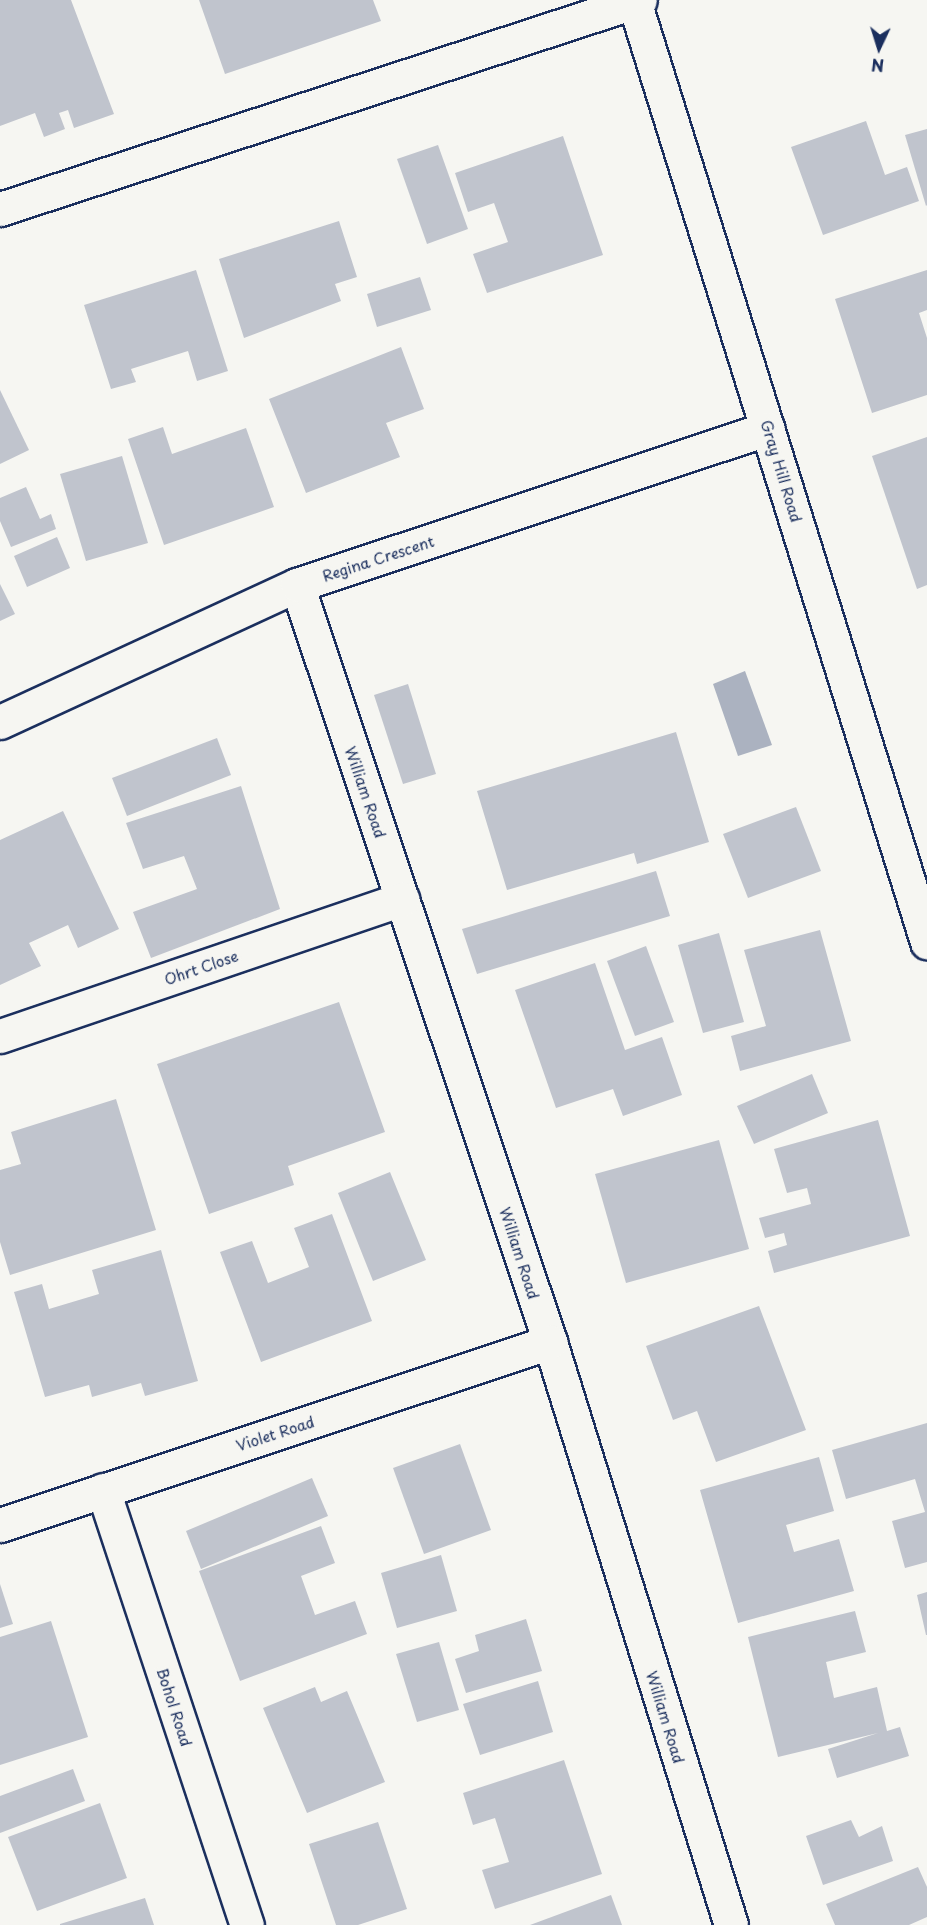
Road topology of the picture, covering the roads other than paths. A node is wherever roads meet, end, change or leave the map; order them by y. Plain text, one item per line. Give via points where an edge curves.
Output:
1 (637, 0) edge
2 (0, 209) edge
3 (768, 428) junction
4 (297, 585) junction
5 (0, 722) edge
6 (402, 899) junction
7 (927, 942) edge
8 (0, 1036) edge
9 (550, 1342) junction
10 (103, 1490) junction
11 (0, 1525) edge
12 (247, 1925) edge
13 (730, 1925) edge

1 - 2 street
1 - 3 street, Gray Hill Road
3 - 4 street, Regina Crescent
3 - 7 street, Gray Hill Road
4 - 5 street, Regina Crescent
4 - 6 street, William Road
6 - 8 street, Ohrt Close
6 - 9 street, William Road
9 - 10 street, Violet Road
9 - 13 street, William Road
10 - 11 street, Violet Road
10 - 12 street, Bohol Road

